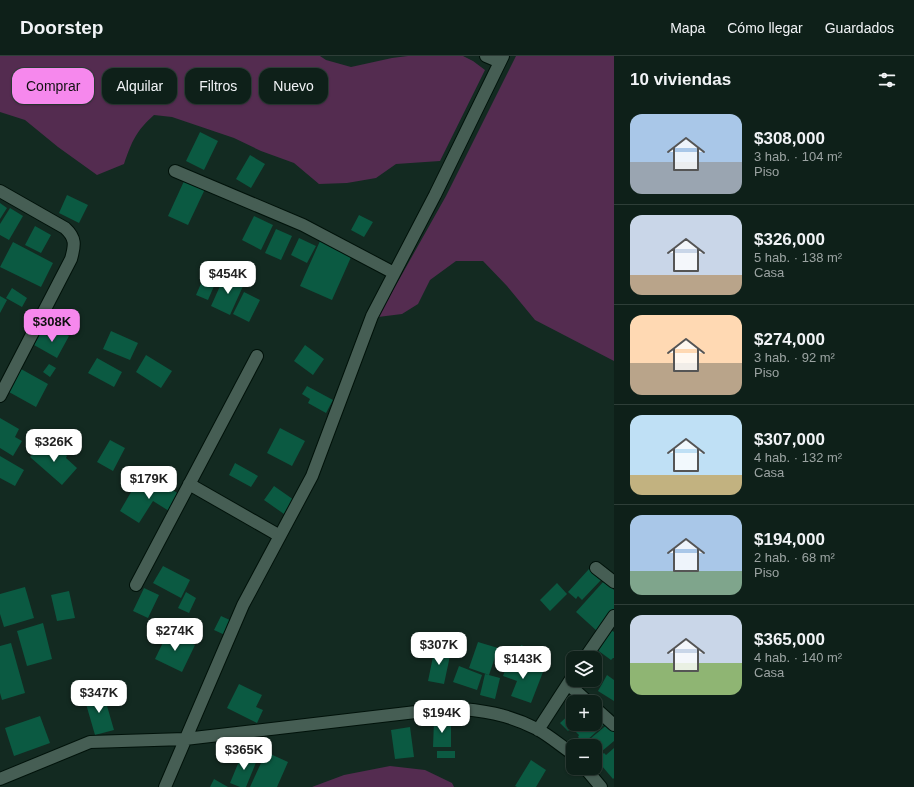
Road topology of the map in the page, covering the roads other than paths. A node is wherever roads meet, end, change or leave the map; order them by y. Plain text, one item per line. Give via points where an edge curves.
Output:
1 (486, 56) edge
2 (501, 59) edge
3 (175, 171) dead end
4 (0, 191) edge
5 (394, 274) junction
6 (257, 356) dead end
7 (0, 396) edge
8 (189, 484) junction
9 (280, 536) junction
10 (596, 568) dead end
11 (614, 582) edge
12 (136, 585) dead end
13 (614, 616) edge
14 (590, 651) edge
15 (566, 686) edge
16 (576, 687) edge
17 (582, 695) edge
18 (602, 714) edge
19 (614, 725) edge
20 (538, 730) junction
21 (185, 739) junction
22 (566, 749) edge
23 (591, 775) edge
24 (0, 779) edge
25 (165, 787) edge
26 (601, 787) edge

1 - 2 street
2 - 5 street
3 - 5 street via 303,225
4 - 7 street via 65,228 74,240 71,259
5 - 9 street via 372,316 312,476
6 - 8 street
8 - 9 street
8 - 12 street
9 - 21 street via 243,605
10 - 11 street
13 - 14 street
15 - 20 street
16 - 17 street
18 - 19 street
20 - 21 street via 518,720 484,711 450,708
20 - 22 street
21 - 24 street via 90,742
21 - 25 street
23 - 26 street

